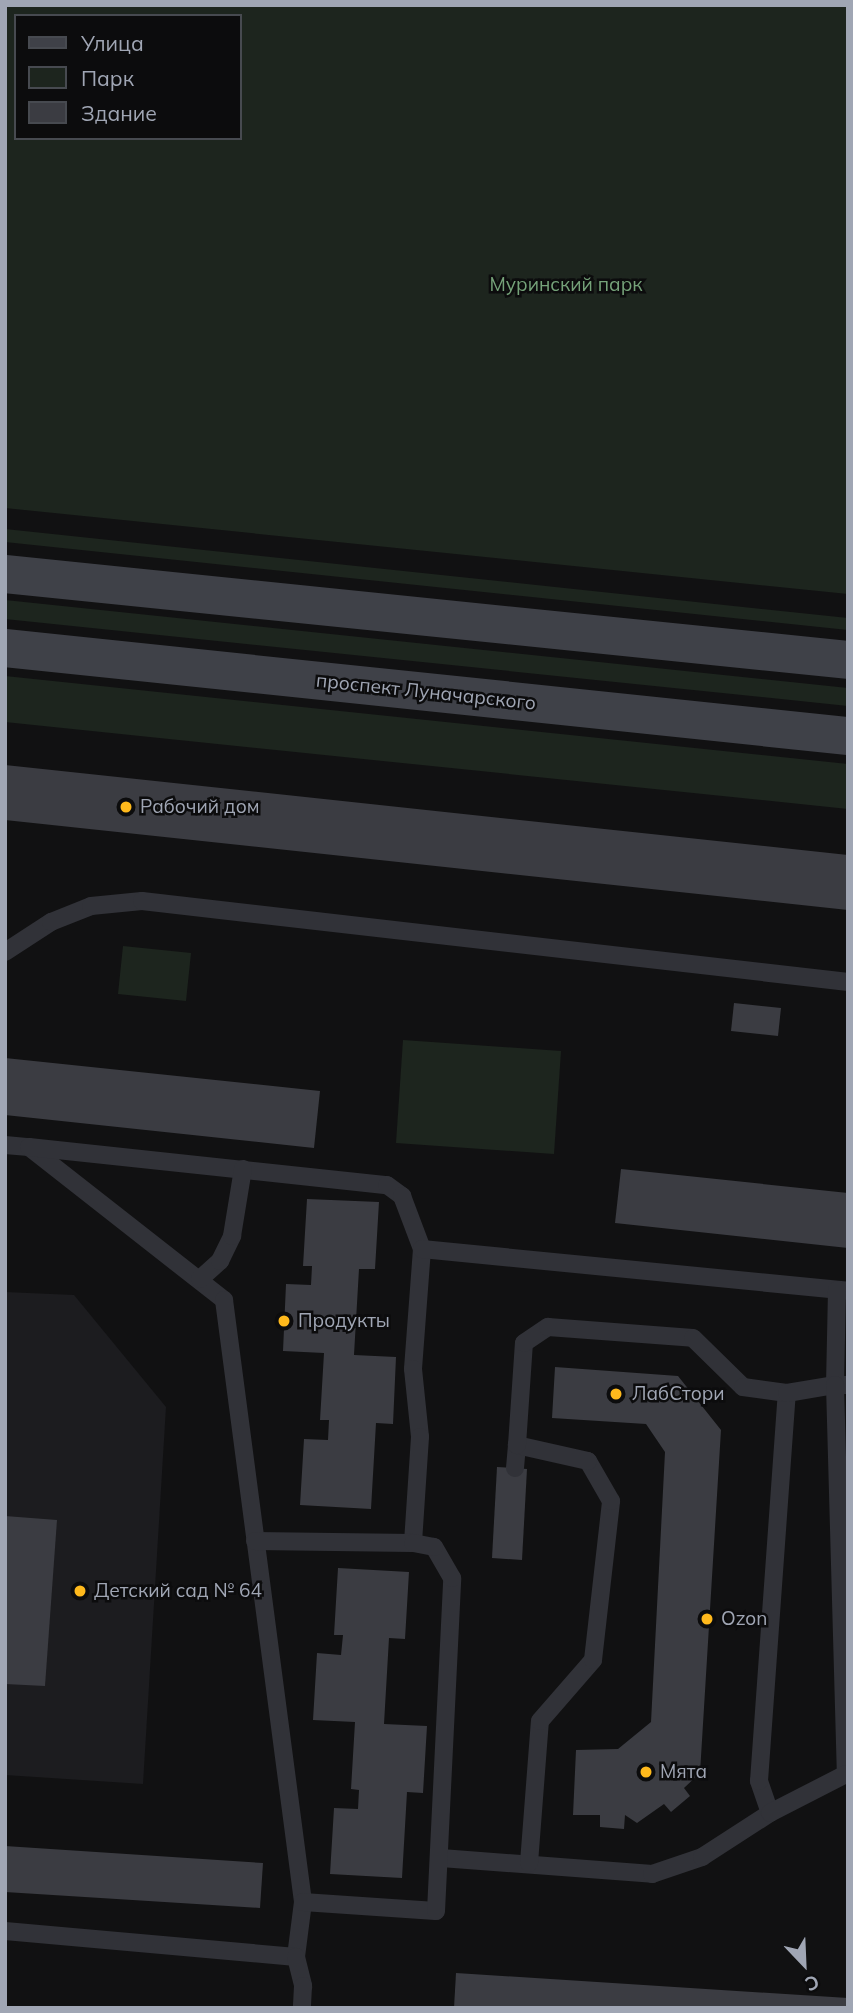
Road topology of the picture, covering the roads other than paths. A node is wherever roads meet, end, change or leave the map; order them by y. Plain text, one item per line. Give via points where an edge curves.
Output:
1 (5, 574) edge
2 (5, 648) edge
3 (848, 660) edge
4 (848, 736) edge
5 (5, 952) edge
6 (848, 982) edge
7 (5, 1145) edge
8 (29, 1147) junction
9 (243, 1169) junction
10 (422, 1249) junction
11 (200, 1279) junction
12 (842, 1290) edge
13 (842, 1385) edge
14 (787, 1393) junction
15 (517, 1445) junction
16 (515, 1468) dead end
17 (255, 1541) junction
18 (413, 1543) junction
19 (770, 1814) junction
20 (441, 1858) junction
21 (528, 1863) junction
22 (303, 1902) junction
23 (5, 1931) edge
24 (296, 1956) junction
25 (302, 2008) edge

1 - 3 main road
2 - 4 main road, проспект Луначарского
5 - 6 lane via 51,922 91,906 142,901
7 - 8 lane
8 - 9 lane
8 - 11 lane
9 - 10 lane via 387,1185 402,1196 412,1212
9 - 11 lane via 232,1236 220,1261
10 - 12 lane
10 - 18 lane via 413,1369 420,1437
11 - 17 lane via 224,1300
12 - 13 lane
13 - 14 lane
13 - 19 lane via 846,1774
14 - 15 lane via 743,1387 693,1338 548,1327 524,1343
14 - 19 lane via 759,1781
15 - 16 lane
15 - 21 lane via 589,1461 611,1501 593,1660 540,1721
17 - 18 lane
17 - 22 lane
18 - 20 lane via 434,1547 452,1578
19 - 21 lane via 702,1857 652,1874
20 - 21 lane
20 - 22 lane via 436,1911
22 - 24 lane
23 - 24 lane
24 - 25 lane via 303,1986

